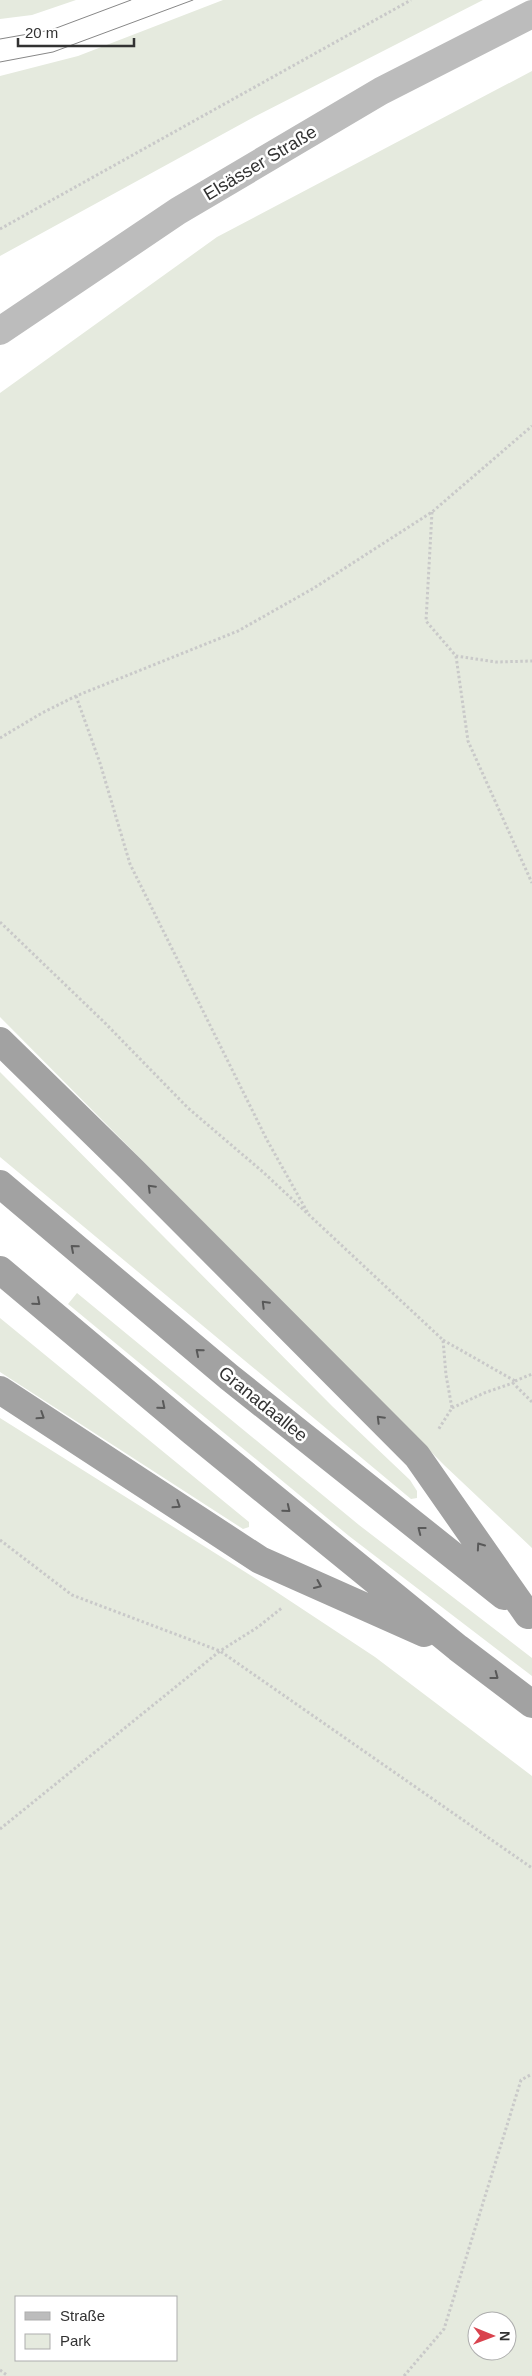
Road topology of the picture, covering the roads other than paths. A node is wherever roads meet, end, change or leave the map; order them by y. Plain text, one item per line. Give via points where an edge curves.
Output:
1 (532, 14) edge
2 (0, 331) edge
3 (0, 1041) edge
4 (0, 1184) edge
5 (0, 1270) edge
6 (0, 1390) edge
7 (530, 1616) edge
8 (458, 1648) junction
9 (532, 1704) edge

1 - 2 main road, Elsässer Straße via 381,91 178,211
7 -> 3 highway via 417,1456
7 -> 4 highway, Granadaallee via 229,1377
5 -> 8 highway
6 -> 8 highway via 260,1560
8 -> 9 highway

